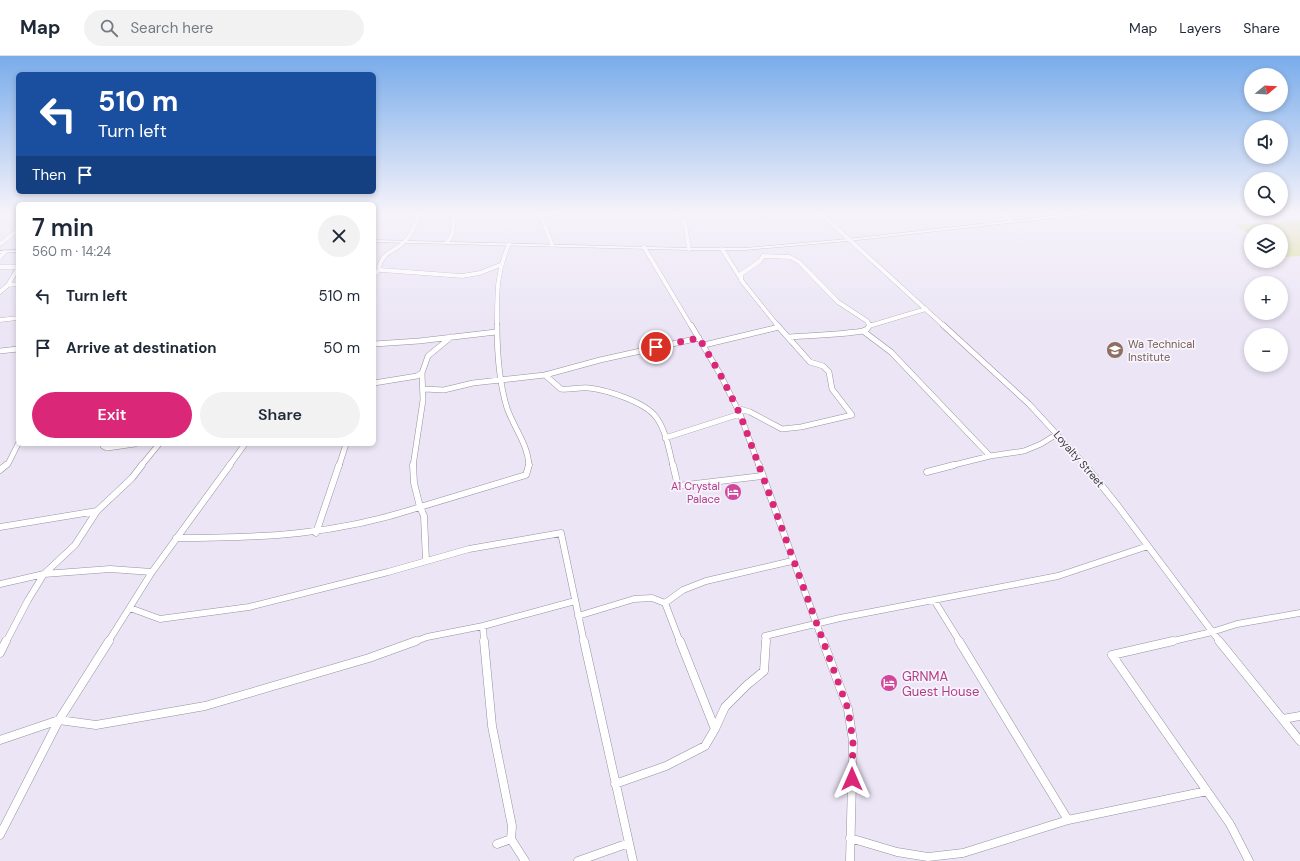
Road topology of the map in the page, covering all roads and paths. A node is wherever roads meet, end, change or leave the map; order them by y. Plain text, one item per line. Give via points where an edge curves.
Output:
1 (722, 250) edge
2 (16, 251) edge
3 (391, 251) edge
4 (506, 251) edge
5 (646, 251) edge
6 (760, 251) edge
7 (860, 251) edge
8 (3, 252) edge
9 (763, 256) junction
10 (0, 257) edge
11 (500, 265) junction
12 (0, 267) edge
13 (16, 267) edge
14 (380, 269) junction
15 (16, 271) edge
16 (376, 272) edge
17 (741, 280) junction
18 (16, 284) edge
19 (8, 285) junction
20 (0, 292) edge
21 (926, 309) junction
22 (16, 318) edge
23 (0, 320) edge
24 (870, 325) junction
25 (779, 327) junction
26 (863, 331) junction
27 (496, 332) junction
28 (789, 336) junction
29 (452, 337) junction
30 (699, 338) junction
31 (376, 344) edge
32 (704, 345) junction
33 (16, 349) edge
34 (0, 351) edge
35 (422, 373) junction
36 (545, 376) junction
37 (500, 381) junction
38 (376, 383) edge
39 (424, 389) junction
40 (738, 411) junction
41 (1057, 434) junction
42 (664, 438) junction
43 (17, 446) edge
44 (104, 446) edge
45 (121, 446) edge
46 (157, 446) edge
47 (245, 446) edge
48 (345, 446) edge
49 (990, 456) junction
50 (0, 470) edge
51 (927, 472) dead end
52 (762, 476) junction
53 (420, 507) junction
54 (97, 511) junction
55 (0, 527) edge
56 (316, 533) junction
57 (176, 538) junction
58 (1148, 546) junction
59 (426, 561) junction
60 (792, 561) junction
61 (152, 572) junction
62 (44, 574) junction
63 (0, 584) edge
64 (934, 600) junction
65 (574, 601) junction
66 (665, 603) junction
67 (130, 608) junction
68 (1300, 613) edge
69 (578, 616) junction
70 (816, 623) junction
71 (483, 626) junction
72 (1212, 632) junction
73 (0, 653) edge
74 (1300, 716) edge
75 (1283, 719) junction
76 (59, 720) junction
77 (715, 729) junction
78 (0, 740) edge
79 (1300, 742) edge
80 (615, 784) junction
81 (1207, 791) junction
82 (1068, 820) junction
83 (0, 835) edge
84 (511, 838) junction
85 (850, 838) junction
86 (629, 843) junction
87 (497, 844) dead end
88 (525, 861) edge
89 (578, 861) edge
90 (634, 861) edge
91 (850, 861) edge
92 (1249, 861) edge

1 - 17 street
2 - 8 street
3 - 14 street via 386,253
4 - 11 street
5 - 30 street
6 - 9 street
7 - 21 street, Loyalty Street
8 - 10 street
9 - 17 street via 760,262 741,274
9 - 24 street via 790,257 799,262 838,302
11 - 14 street via 480,273 462,276
11 - 27 street
12 - 13 street
14 - 16 street
15 - 19 street
17 - 25 street
18 - 19 street
19 - 20 street
21 - 24 street
21 - 41 street, Loyalty Street via 1002,376
22 - 23 street
24 - 26 street
25 - 28 street
25 - 32 street
26 - 28 street via 835,335
26 - 49 street via 891,352
27 - 29 street
27 - 37 street
28 - 40 street via 810,362 823,366 829,372 832,388 852,415 782,429 750,412
29 - 31 street
29 - 35 street via 428,356
30 - 32 street
30 - 36 street via 600,360
32 - 40 street
33 - 34 street
35 - 38 street
35 - 39 street
36 - 37 street
36 - 42 street via 557,388 588,388 624,397 655,416
37 - 39 street via 473,383 444,390
37 - 53 street via 510,418 516,426 527,454 529,468 526,475
39 - 53 street via 413,481
40 - 42 street
40 - 52 street
41 - 49 street via 1024,451
41 - 58 street, Loyalty Street via 1098,478
42 - 52 street via 678,486
43 - 50 street via 8,464
44 - 45 street
46 - 54 street via 132,478
47 - 57 street
48 - 56 street
49 - 51 street
52 - 60 street
53 - 56 street via 394,517
53 - 59 street via 424,516
54 - 55 street
54 - 62 street via 75,545
56 - 57 street via 263,538
57 - 61 street
58 - 64 street via 1058,576
58 - 72 street, Loyalty Street
59 - 65 street via 469,549 561,533
59 - 67 street via 248,607 160,619
60 - 66 street via 706,581 682,590
60 - 70 street
61 - 62 street via 110,569
61 - 67 street
62 - 63 street
62 - 73 street
64 - 70 street
64 - 82 street
65 - 69 street
65 - 71 street
66 - 69 street via 652,598 634,599
66 - 77 street
67 - 76 street
68 - 72 street via 1237,624
69 - 80 street
70 - 77 street via 765,636 767,645 764,671 725,707
70 - 85 street via 848,709 853,741
71 - 76 street via 427,637 369,658 205,706 96,725
71 - 84 street via 492,726 512,826
72 - 75 street, Loyalty Street
72 - 81 street via 1112,655
74 - 75 street
75 - 79 street, Loyalty Street
76 - 78 street
76 - 83 street
77 - 80 street via 705,746 666,766
80 - 86 street
81 - 82 street
81 - 92 street via 1230,824
82 - 85 street via 963,853 928,857 897,852
84 - 87 street
84 - 88 street
85 - 91 street
86 - 89 street
86 - 90 street

